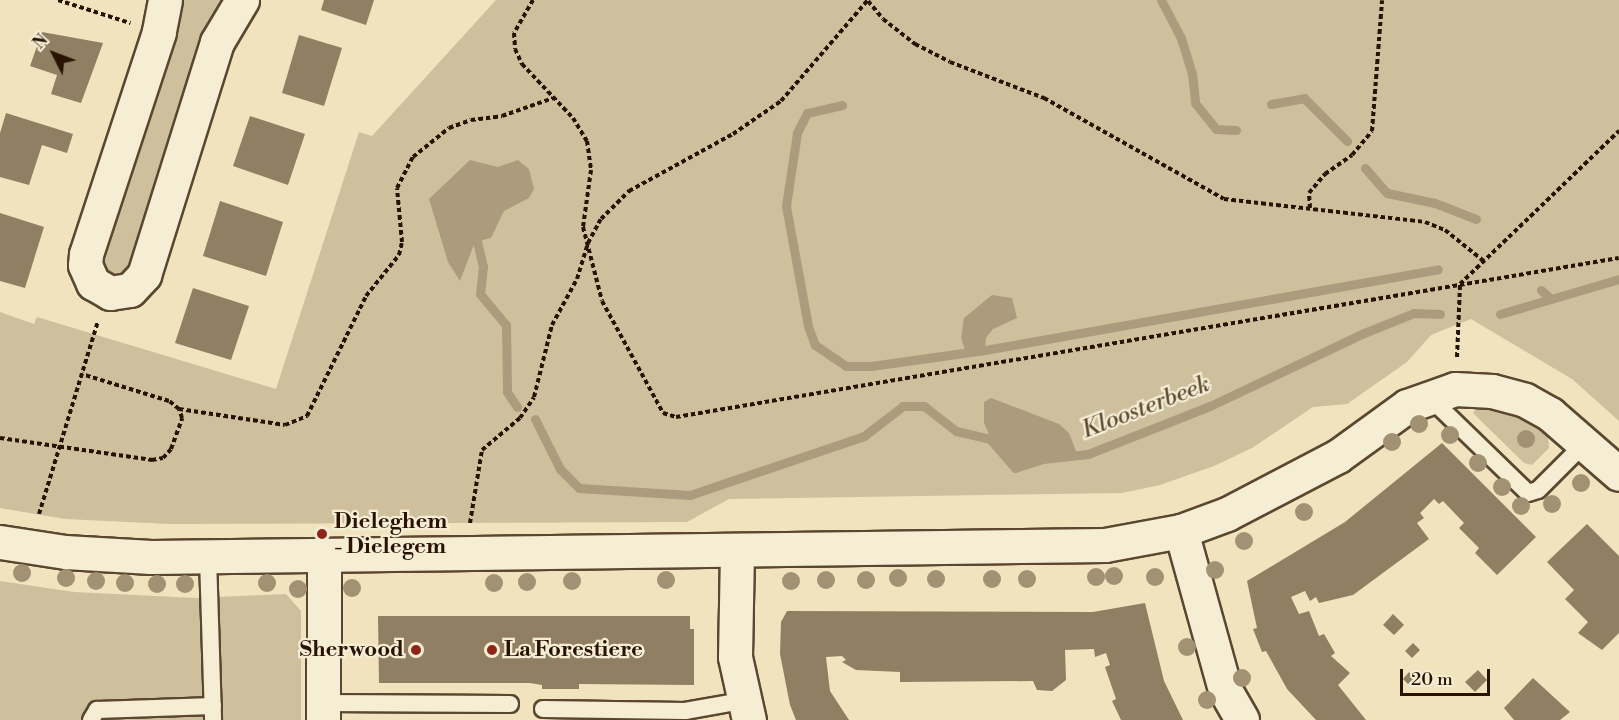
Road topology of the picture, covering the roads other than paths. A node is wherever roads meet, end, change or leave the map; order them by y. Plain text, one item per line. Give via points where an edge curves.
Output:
1 (165, 0) edge
2 (242, 0) edge
3 (1441, 393) junction
4 (1585, 443) junction
5 (1619, 474) edge
6 (1181, 531) junction
7 (0, 542) edge
8 (737, 552) junction
9 (324, 557) junction
10 (208, 558) junction
11 (510, 704) dead end
12 (543, 709) dead end
13 (745, 710) edge
14 (323, 712) edge
15 (213, 713) edge
16 (90, 720) edge
17 (1242, 720) edge

1 - 2 street via 159,32 86,254 87,274 107,291 130,290 144,275 217,42
3 - 4 street via 1492,391 1525,400 1550,414
3 - 4 lane via 1528,493 1538,490
3 - 6 street via 1298,478 1227,514
4 - 5 street
6 - 8 street via 1105,545
6 - 17 street via 1222,680
7 - 10 street via 65,552
8 - 9 street
8 - 13 street via 735,657
9 - 10 street
9 - 14 street
10 - 15 lane
11 - 14 lane
12 - 13 lane
15 - 16 lane via 97,710

